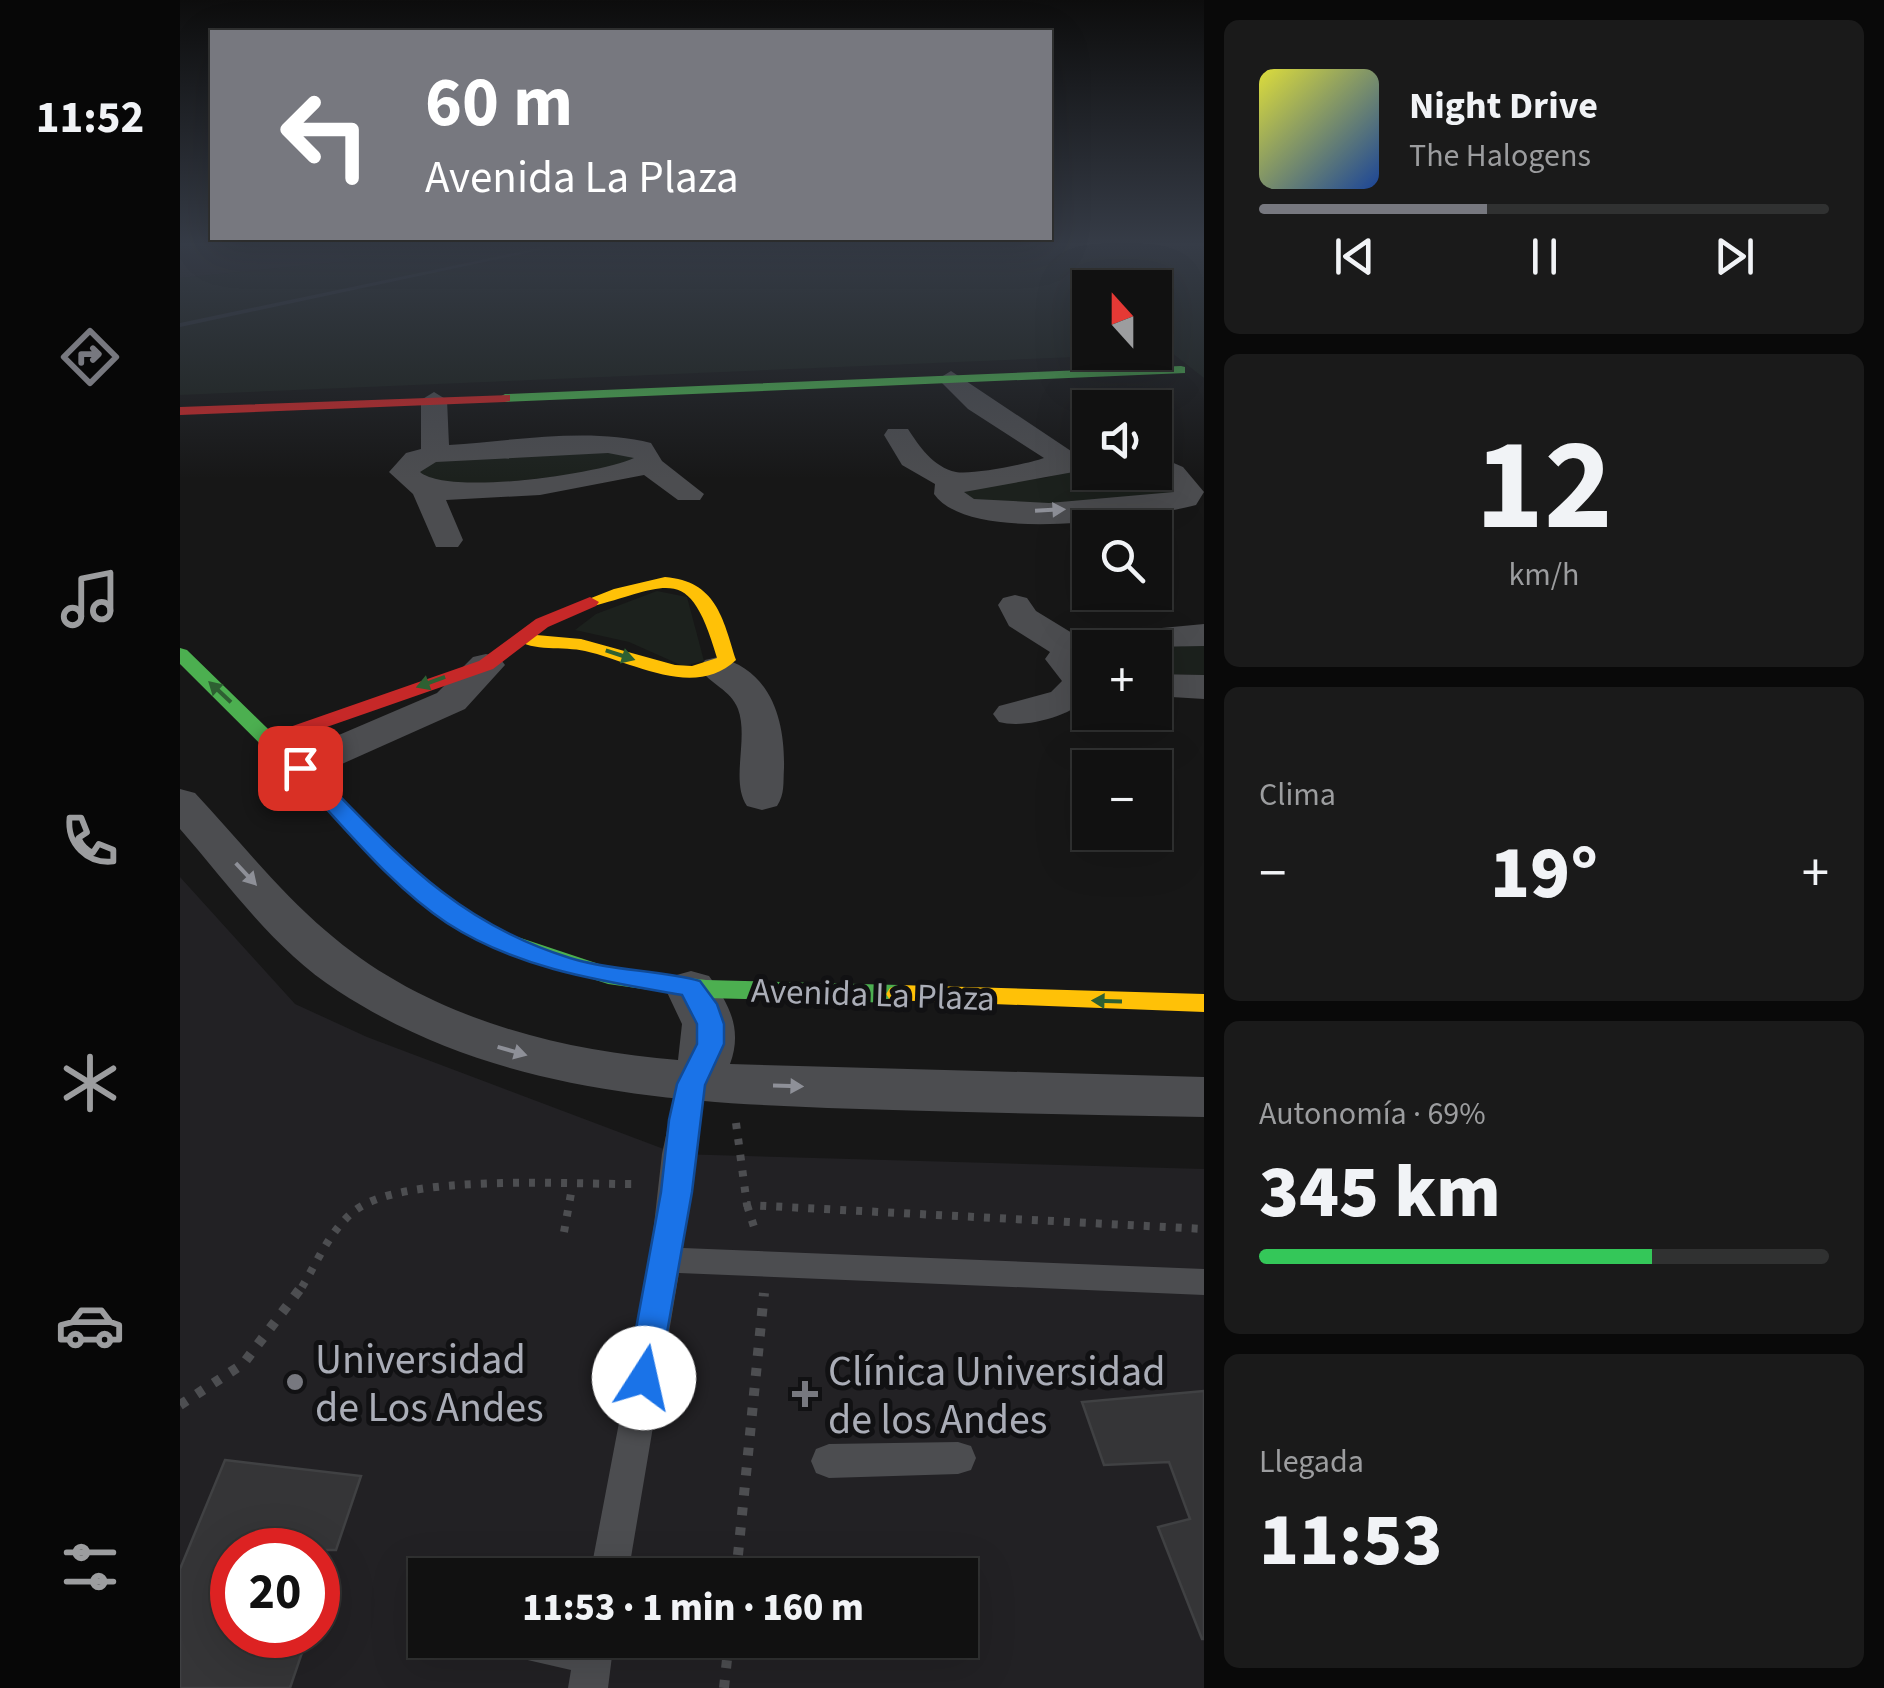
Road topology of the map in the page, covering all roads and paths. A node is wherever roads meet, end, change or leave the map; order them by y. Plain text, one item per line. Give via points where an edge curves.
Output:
1 (1182, 370) dead end
2 (988, 378) junction
3 (951, 379) junction
4 (447, 400) junction
5 (180, 411) edge
6 (898, 434) dead end
7 (1036, 436) junction
8 (468, 452) junction
9 (435, 454) junction
10 (1072, 457) edge
11 (1072, 462) edge
12 (647, 464) junction
13 (1172, 472) edge
14 (954, 483) junction
15 (426, 488) junction
16 (689, 494) dead end
17 (1194, 502) edge
18 (978, 510) junction
19 (447, 540) dead end
20 (979, 544) dead end
21 (1015, 605) dead end
22 (1204, 635) edge
23 (1172, 637) edge
24 (524, 639) junction
25 (180, 654) edge
26 (1072, 661) edge
27 (486, 665) joint
28 (718, 668) junction
29 (1172, 685) edge
30 (1204, 687) edge
31 (1072, 689) edge
32 (1013, 714) dead end
33 (285, 754) junction
34 (762, 797) dead end
35 (180, 802) edge
36 (690, 988) junction
37 (1204, 1003) edge
38 (691, 1084) junction
39 (1204, 1098) edge
40 (736, 1121) dead end
41 (676, 1182) junction
42 (572, 1188) junction
43 (747, 1205) junction
44 (1204, 1229) edge
45 (564, 1232) dead end
46 (666, 1260) junction
47 (766, 1265) junction
48 (1204, 1282) edge
49 (180, 1405) edge
50 (958, 1458) dead end
51 (829, 1461) dead end
52 (611, 1558) edge
53 (738, 1558) edge
54 (727, 1658) edge
55 (724, 1688) edge

1 - 2 street
2 - 3 street
2 - 7 street
3 - 4 street
3 - 7 street via 986,413
4 - 5 street
4 - 8 street
4 - 9 street
6 - 14 street via 912,459
7 - 10 street
8 - 9 street
8 - 12 street via 626,446 641,449
9 - 15 street via 416,459 404,472
11 - 14 street via 1027,475
12 - 15 street via 476,492
12 - 16 street
13 - 17 street
14 - 18 street via 947,489 952,500
15 - 19 street
18 -> 17 street
18 - 20 street via 968,522
21 - 26 street
22 - 23 street
24 - 27 street
24 -> 28 street via 586,644 687,674
24 - 28 street via 542,623 617,592 685,583 714,610 727,652
33 -> 25 street, Avenida La Plaza
27 - 33 street via 438,708
28 - 34 street via 751,690 762,710
29 - 30 street
31 - 32 street via 1066,700
33 - 36 street, Avenida La Plaza via 426,896 491,937 568,966
35 -> 38 street via 314,947 396,1004 500,1048
37 -> 36 street, Avenida La Plaza
36 - 38 street via 711,1024 704,1065
38 -> 39 street
38 - 41 lane
40 - 43 path
41 - 42 path
41 - 46 lane
42 - 45 path
42 - 49 path via 429,1188 360,1206 337,1231 268,1342 217,1389
43 - 44 path
43 - 47 path
46 - 47 lane
46 - 52 lane
47 - 48 lane
47 - 53 path
50 - 51 lane
54 - 55 path

